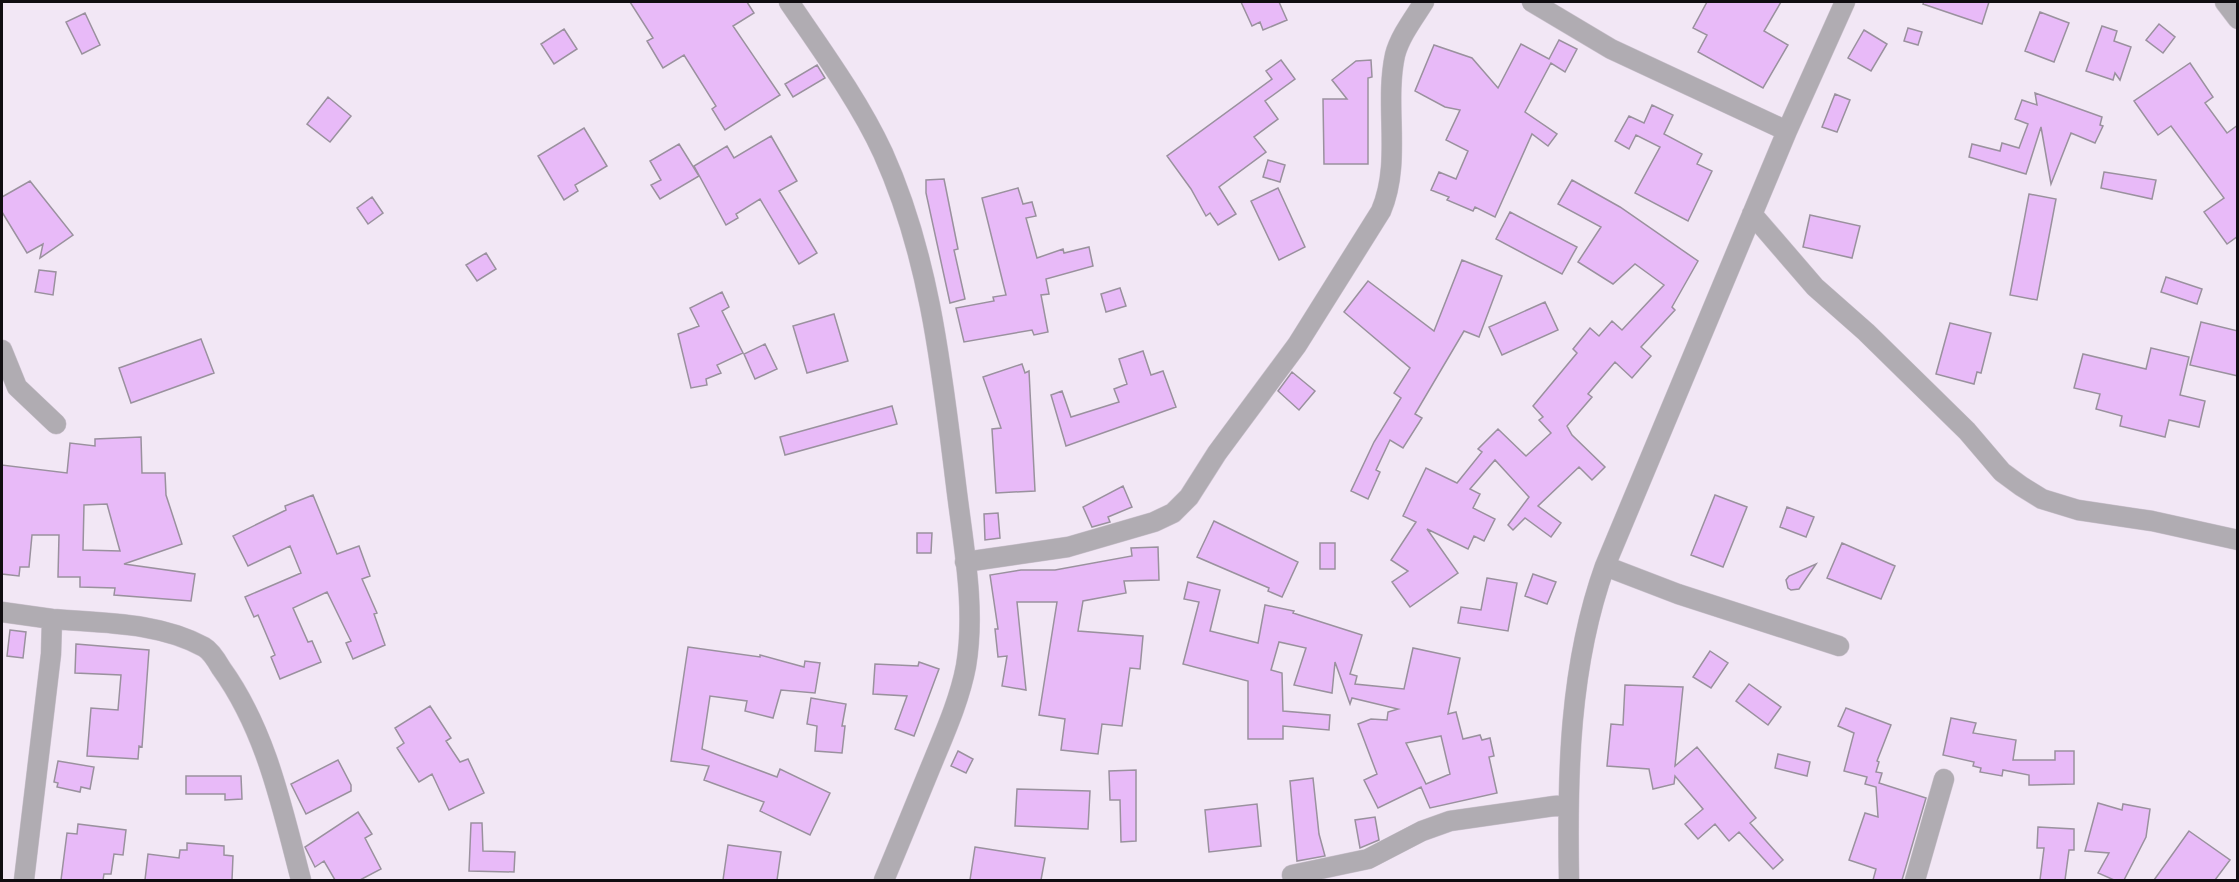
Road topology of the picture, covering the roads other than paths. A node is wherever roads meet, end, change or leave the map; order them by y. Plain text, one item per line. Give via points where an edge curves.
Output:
1 (789, 2) edge
2 (1424, 2) edge
3 (1532, 2) edge
4 (1845, 2) edge
5 (2224, 2) edge
6 (2238, 19) edge
7 (1787, 131) junction
8 (1752, 214) junction
9 (2, 350) edge
10 (56, 424) dead end
11 (2238, 540) edge
12 (965, 562) junction
13 (1605, 566) junction
14 (2, 612) edge
15 (52, 618) junction
16 (1839, 646) dead end
17 (1944, 779) dead end
18 (1568, 804) junction
19 (1292, 875) dead end
20 (24, 880) edge
21 (302, 880) edge
22 (884, 880) edge
23 (1569, 880) edge
24 (1915, 880) edge

1 - 12 street via 832,64 882,151 907,214 924,272 946,405
2 - 12 street via 1396,54 1391,93 1391,175 1381,211 1297,345 1189,497 1173,513 1154,522 1090,542
3 - 7 street via 1611,49
4 - 7 street
5 - 6 street
7 - 8 street
8 - 11 street via 1815,287 1967,431 2002,472 2021,486 2042,499 2078,510
8 - 13 street
9 - 10 street via 17,387
12 - 22 street via 970,608 966,667 943,736
13 - 16 street
13 - 18 street via 1589,610 1580,658
14 - 15 street
15 - 20 street
15 - 21 street via 130,626 176,635 207,648 242,697 276,784
17 - 24 street
18 - 19 street via 1450,821 1368,859
18 - 23 street

